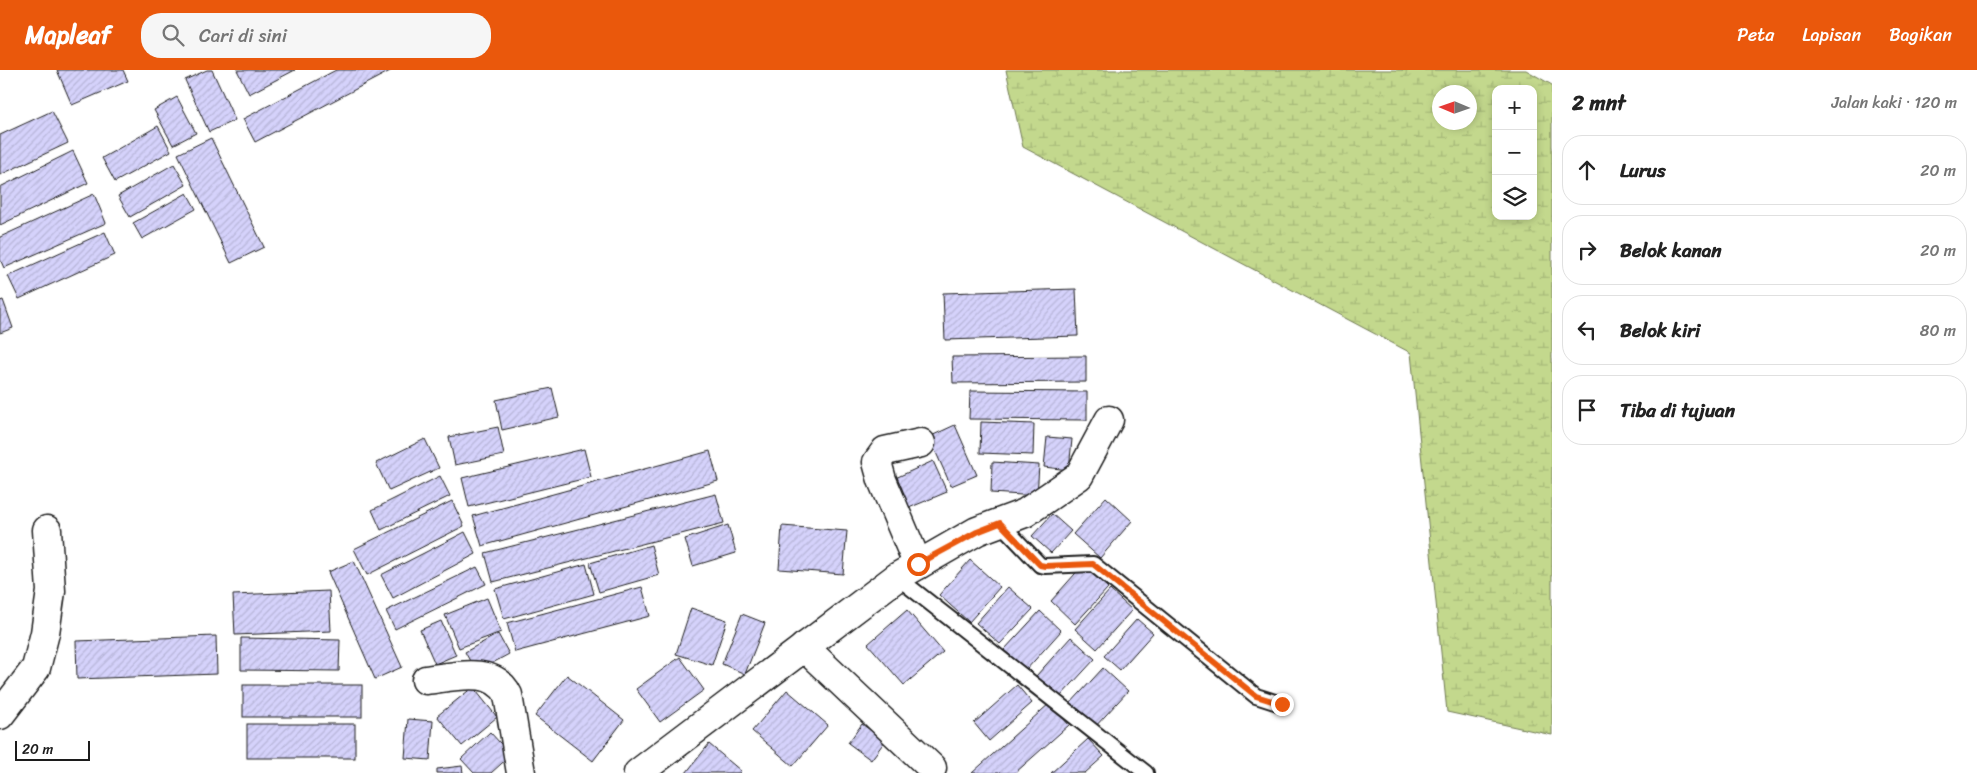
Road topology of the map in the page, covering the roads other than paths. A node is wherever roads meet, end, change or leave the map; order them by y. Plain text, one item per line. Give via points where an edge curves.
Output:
1 (1109, 420) dead end
2 (921, 443) dead end
3 (1000, 523) junction
4 (47, 530) dead end
5 (907, 571) junction
6 (804, 647) junction
7 (426, 680) dead end
8 (1282, 704) dead end
9 (0, 715) edge
10 (932, 768) dead end
11 (521, 773) edge
12 (638, 773) edge
13 (1146, 773) edge

1 - 3 street via 1079,476 1025,513
2 - 5 street via 885,451 877,462
3 - 5 street via 977,532
3 - 8 lane via 1040,565 1093,564 1256,696
4 - 9 street via 51,591 45,633 36,668
5 - 6 street
5 - 13 lane
6 - 10 street
6 - 12 street
7 - 11 street via 480,675 495,679 504,686

